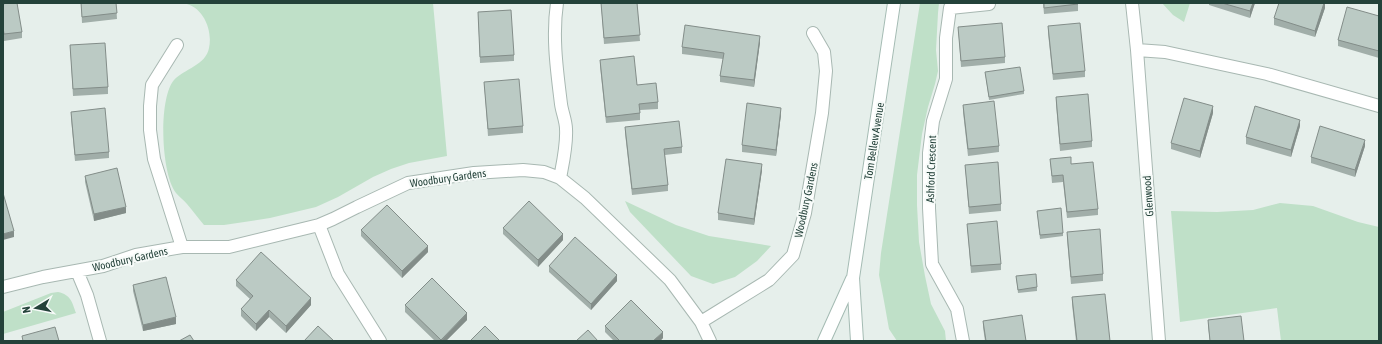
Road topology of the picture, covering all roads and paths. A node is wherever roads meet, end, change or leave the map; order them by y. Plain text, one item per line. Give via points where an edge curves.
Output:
1 (557, 3) edge
2 (894, 3) edge
3 (1132, 3) edge
4 (990, 4) edge
5 (813, 33) dead end
6 (176, 45) dead end
7 (1137, 50) junction
8 (1379, 106) edge
9 (560, 178) junction
10 (319, 225) junction
11 (182, 247) junction
12 (77, 271) junction
13 (853, 278) junction
14 (3, 287) edge
15 (701, 322) junction
16 (100, 341) edge
17 (380, 341) edge
18 (710, 341) edge
19 (824, 341) edge
20 (857, 341) edge
21 (963, 341) edge
22 (1159, 341) edge

1 - 9 street via 556,59 566,128
2 - 13 street, Tom Bellew Avenue
3 - 7 street, Glenwood
4 - 21 street, Ashford Crescent via 950,8 946,38 946,79 933,121 929,153 932,264 957,309
5 - 15 street, Woodbury Gardens via 824,52 826,71 822,113 805,213 793,255 769,280
6 - 11 street, Woodbury Gardens via 152,85 150,130 154,160
7 - 8 street via 1165,52 1268,74
7 - 22 street, Glenwood
9 - 10 street, Woodbury Gardens via 544,172 523,170 474,173 408,183
9 - 15 street, Woodbury Gardens via 616,226 670,280
10 - 11 street, Woodbury Gardens via 229,247
10 - 17 street via 338,274
11 - 12 street, Woodbury Gardens via 136,255
12 - 14 street, Woodbury Gardens
12 - 16 street, Woodbury Gardens via 87,295
13 - 19 street, Tom Bellew Avenue
13 - 20 street, Tom Bellew Avenue
15 - 18 street, Woodbury Gardens

